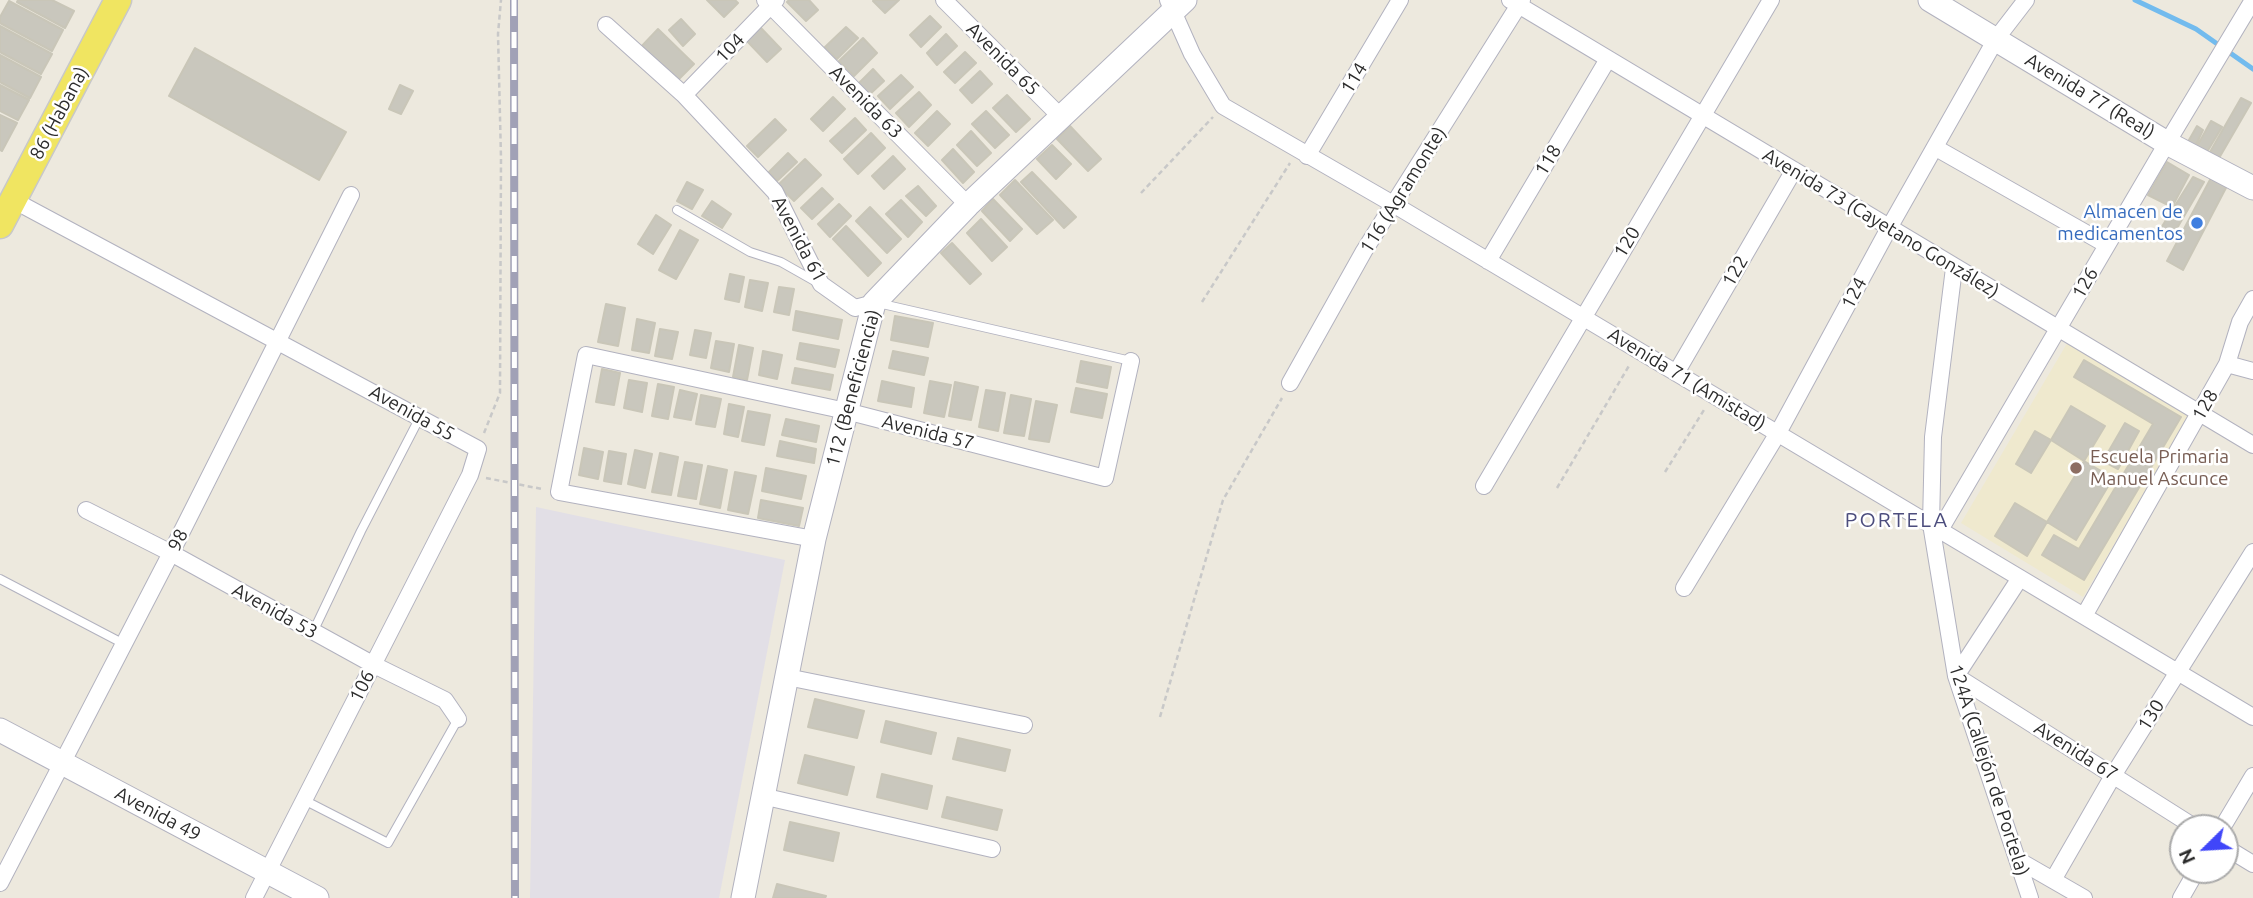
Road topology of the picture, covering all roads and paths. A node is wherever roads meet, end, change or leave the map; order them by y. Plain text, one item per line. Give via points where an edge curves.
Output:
1 (118, 0) edge
2 (500, 0) edge
3 (944, 0) edge
4 (1400, 0) edge
5 (1771, 0) edge
6 (1930, 0) edge
7 (2026, 0) edge
8 (2253, 0) edge
9 (771, 2) edge
10 (1516, 2) edge
11 (1175, 4) edge
12 (607, 25) dead end
13 (1996, 39) junction
14 (1608, 59) junction
15 (684, 96) junction
16 (1223, 106) junction
17 (1702, 116) junction
18 (1062, 118) junction
19 (2167, 142) junction
20 (1936, 148) junction
21 (1303, 152) junction
22 (1794, 170) junction
23 (2253, 188) edge
24 (1141, 193) dead end
25 (351, 195) dead end
26 (1393, 204) junction
27 (968, 205) junction
28 (677, 210) dead end
29 (4, 216) edge
30 (1889, 228) junction
31 (2107, 245) junction
32 (1488, 261) junction
33 (1954, 268) junction
34 (821, 284) junction
35 (2253, 299) edge
36 (1202, 302) dead end
37 (874, 303) junction
38 (1582, 317) junction
39 (2058, 329) junction
40 (279, 341) junction
41 (1638, 350) junction
42 (1130, 361) joint
43 (2227, 364) junction
44 (2253, 371) edge
45 (1676, 373) junction
46 (1290, 383) joint
47 (1713, 395) junction
48 (846, 411) junction
49 (2201, 412) junction
50 (420, 417) junction
51 (1778, 433) junction
52 (2253, 445) edge
53 (478, 449) junction
54 (1665, 472) dead end
55 (470, 475) junction
56 (1484, 485) dead end
57 (1557, 488) dead end
58 (559, 492) junction
59 (86, 510) dead end
60 (1935, 527) junction
61 (814, 539) junction
62 (2253, 552) edge
63 (171, 554) junction
64 (2020, 578) junction
65 (0, 579) edge
66 (1684, 588) dead end
67 (2084, 616) junction
68 (313, 632) junction
69 (124, 644) junction
70 (374, 665) junction
71 (2178, 672) junction
72 (1956, 676) junction
73 (787, 677) junction
74 (2253, 716) edge
75 (1160, 717) dead end
76 (458, 719) joint
77 (1024, 726) dead end
78 (0, 730) edge
79 (61, 763) junction
80 (2114, 774) junction
81 (2253, 776) edge
82 (762, 796) junction
83 (304, 800) junction
84 (2175, 814) edge
85 (2230, 814) edge
86 (992, 849) dead end
87 (2018, 860) junction
88 (268, 872) junction
89 (2053, 880) junction
90 (0, 883) edge
91 (254, 898) edge
92 (317, 898) edge
93 (743, 898) edge
94 (2030, 898) edge
95 (2084, 898) edge

1 - 29 main road, 86 (Habana)
2 - 53 path via 500,393
3 - 18 street, Avenida 65
4 - 21 street, 114
5 - 17 street, 120
6 - 13 street, Avenida 77 (Real)
7 - 13 street, 124
8 - 19 street, 126
9 - 15 street, 104
9 - 27 street, Avenida 63
10 - 14 street, Avenida 73 (Cayetano González)
10 - 26 street, 116 (Agramonte)
11 - 16 street, Avenida 71 (Amistad) via 1192,54
11 - 18 street, 112 (Beneficiencia)
12 - 15 street, Avenida 61
13 - 19 street, Avenida 77 (Real)
13 - 20 street, 124
14 - 17 street, Avenida 73 (Cayetano González)
14 - 32 street, 118
15 - 34 street, Avenida 61 via 775,192
16 - 21 street, Avenida 71 (Amistad)
16 - 24 path
17 - 22 street, Avenida 73 (Cayetano González)
17 - 38 street, 120
18 - 27 street, 112 (Beneficiencia)
19 - 23 street, Avenida 77 (Real)
19 - 31 street, 126
20 - 30 street, 124
20 - 31 street
21 - 26 street, Avenida 71 (Amistad)
21 - 36 path
22 - 30 street, Avenida 73 (Cayetano González)
22 - 45 street, 122
25 - 40 street, 98
26 - 32 street, Avenida 71 (Amistad)
26 - 46 street, 116 (Agramonte)
27 - 37 street, 112 (Beneficiencia)
28 - 34 lane via 750,252 781,262
29 - 40 street, Avenida 55
30 - 33 street, Avenida 73 (Cayetano González)
30 - 51 street, 124
31 - 39 street, 126
32 - 38 street, Avenida 71 (Amistad)
33 - 39 street, Avenida 73 (Cayetano González)
33 - 60 street, 124A (Callejón de Portela) via 1933,437
34 - 37 street, Avenida 61 via 855,308
35 - 43 street, 128 via 2240,322
37 - 42 lane, Avenida 61
37 - 48 street, 112 (Beneficiencia)
38 - 41 street, Avenida 71 (Amistad)
38 - 56 street, 120
39 - 49 street, Avenida 73 (Cayetano González)
39 - 60 street, 126
40 - 50 street, Avenida 55
40 - 63 street, 98
41 - 45 street, Avenida 71 (Amistad)
41 - 57 path
42 - 48 street, Avenida 57 via 1105,478
43 - 44 street
43 - 49 street, 128
45 - 47 street, Avenida 71 (Amistad)
46 - 75 path via 1223,500
47 - 51 street, Avenida 71 (Amistad)
47 - 54 path
48 - 58 street, Avenida 57 via 586,355
48 - 61 street, 112 (Beneficiencia)
49 - 52 street, Avenida 73 (Cayetano González)
49 - 67 street, 128
50 - 53 street, Avenida 55
50 - 68 lane
51 - 60 street, Avenida 71 (Amistad)
51 - 66 street, 124
53 - 55 street, Avenida 55
55 - 58 path
55 - 70 street, 106
58 - 61 street
59 - 63 street, Avenida 53
60 - 64 street, Avenida 71 (Amistad)
60 - 72 street, 124A (Callejón de Portela)
61 - 73 street, 112 (Beneficiencia)
62 - 71 street, 130
63 - 68 street, Avenida 53
63 - 69 street, 98
64 - 67 street, Avenida 71 (Amistad)
64 - 72 street
65 - 69 lane
67 - 71 street, Avenida 71 (Amistad)
68 - 70 street, Avenida 53
69 - 79 street, 98
70 - 76 street, Avenida 53 via 445,700
70 - 83 street, 106
71 - 74 street, Avenida 71 (Amistad)
71 - 80 street, 130
72 - 80 street, Avenida 67
72 - 87 street, 124A (Callejón de Portela)
73 - 77 street
73 - 82 street, 112 (Beneficiencia)
76 - 83 lane via 388,843
78 - 79 street, Avenida 49
79 - 88 street, Avenida 49
79 - 90 street, 98
80 - 84 street, Avenida 67
80 - 89 street, 130
81 - 85 street
82 - 86 street
82 - 93 street, 112 (Beneficiencia)
83 - 88 street, 106
87 - 89 street
87 - 94 street, 124A (Callejón de Portela)
88 - 91 street, 106
88 - 92 street, Avenida 49
89 - 95 street

